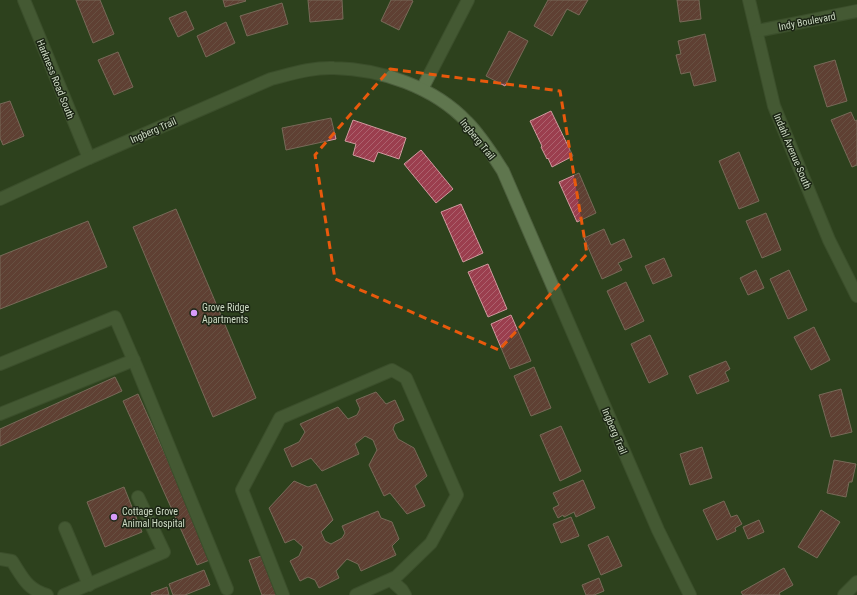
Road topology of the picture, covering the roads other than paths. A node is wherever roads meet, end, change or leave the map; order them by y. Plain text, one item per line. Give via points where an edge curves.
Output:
1 (24, 0) edge
2 (468, 0) edge
3 (749, 0) edge
4 (857, 11) edge
5 (757, 31) junction
6 (422, 89) junction
7 (88, 158) junction
8 (0, 199) edge
9 (857, 296) edge
10 (134, 360) junction
11 (0, 364) edge
12 (0, 414) edge
13 (138, 497) dead end
14 (65, 528) dead end
15 (0, 559) edge
16 (391, 580) junction
17 (857, 582) edge
18 (89, 585) junction
19 (227, 589) dead end
20 (47, 595) edge
21 (64, 595) edge
22 (283, 595) edge
23 (356, 595) edge
24 (404, 595) edge
25 (690, 595) edge
26 (844, 595) edge

1 - 7 street, Harkness Road South
2 - 6 street
3 - 5 street, Indahl Avenue South
4 - 5 street, Indy Boulevard
5 - 9 street, Indahl Avenue South via 774,106 830,240
6 - 7 street, Ingberg Trail via 368,72 334,68 300,71 271,79
6 - 25 street, Ingberg Trail via 466,121 503,171 658,530
7 - 8 street, Ingberg Trail
10 - 11 street via 115,317
10 - 12 street
10 - 19 street
13 - 18 street via 164,552
14 - 18 street
15 - 20 street via 12,561 26,584 36,592
16 - 22 street via 431,543 457,495 406,378 392,370 280,418 242,490
16 - 23 street
16 - 24 street
17 - 26 street
18 - 21 street

